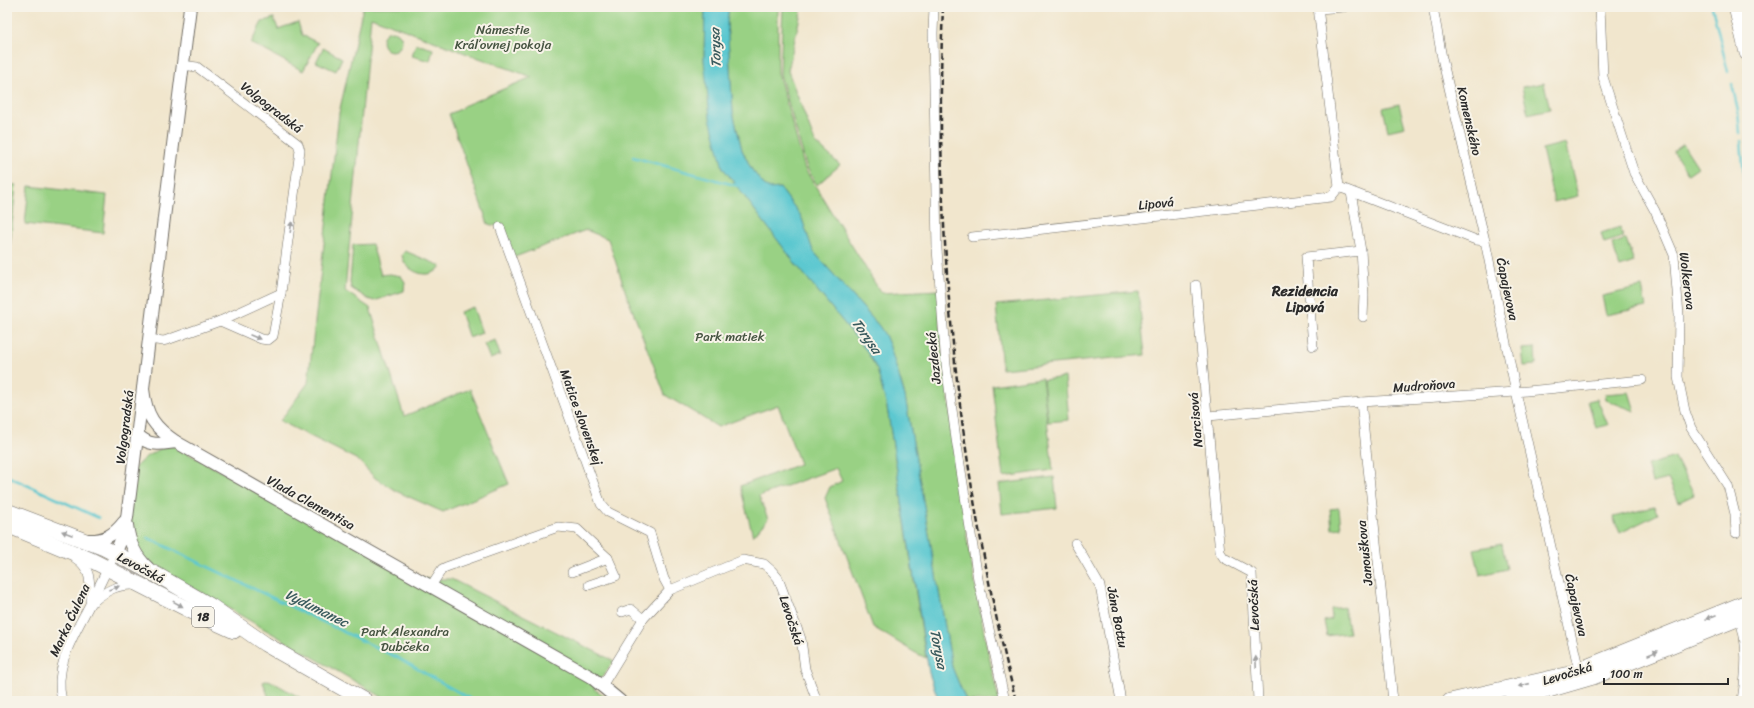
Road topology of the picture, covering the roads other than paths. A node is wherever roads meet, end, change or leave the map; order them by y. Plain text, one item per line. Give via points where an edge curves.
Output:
1 (190, 7) edge
2 (934, 7) edge
3 (1344, 7) edge
4 (1433, 7) edge
5 (1600, 7) edge
6 (1736, 7) edge
7 (1318, 8) edge
8 (1747, 53) edge
9 (182, 65) junction
10 (1339, 187) junction
11 (1351, 192) junction
12 (500, 227) dead end
13 (972, 236) dead end
14 (1485, 241) junction
15 (1361, 251) junction
16 (1196, 285) dead end
17 (281, 293) junction
18 (1363, 317) dead end
19 (220, 321) junction
20 (148, 339) junction
21 (1313, 346) dead end
22 (1642, 380) dead end
23 (143, 389) junction
24 (1516, 392) junction
25 (1361, 402) junction
26 (1208, 416) junction
27 (159, 429) junction
28 (137, 434) junction
29 (176, 442) junction
30 (158, 445) junction
31 (134, 466) junction
32 (7, 511) edge
33 (127, 518) junction
34 (7, 525) edge
35 (1736, 533) dead end
36 (32, 535) junction
37 (84, 539) junction
38 (1075, 543) dead end
39 (1220, 552) joint
40 (115, 554) junction
41 (608, 558) junction
42 (108, 568) junction
43 (572, 572) dead end
44 (159, 576) junction
45 (589, 585) dead end
46 (143, 586) junction
47 (431, 586) junction
48 (670, 590) junction
49 (1747, 602) edge
50 (89, 605) junction
51 (622, 612) dead end
52 (1743, 616) edge
53 (643, 619) junction
54 (264, 644) junction
55 (1579, 671) junction
56 (602, 686) junction
57 (62, 701) edge
58 (365, 701) edge
59 (620, 701) edge
60 (816, 701) edge
61 (1005, 701) edge
62 (1121, 701) edge
63 (1258, 701) edge
64 (1393, 701) edge
65 (1450, 701) edge
66 (1511, 701) edge
67 (1742, 701) edge

1 - 9 street, Volgogradská
2 - 61 street, Jazdecká via 937,249 946,365 978,579
3 - 7 street
4 - 14 street, Komenského via 1442,58
5 - 35 street, Wolkerova via 1603,77 1634,173 1655,211 1674,255 1679,315 1678,376 1685,411 1691,428 1728,486 1735,514
6 - 8 main road
7 - 10 street
17 -> 9 street, Volgogradská via 301,154 298,144 197,67
9 - 20 street, Volgogradská
10 - 11 street
10 - 13 street, Lipová via 1331,198
11 - 14 street via 1428,223
11 - 15 street
12 - 48 street, Matice slovenskej via 601,504 608,512 650,533 664,579
14 - 24 street, Čapajevova
15 - 18 street
15 - 21 street via 1306,257
16 - 26 street, Narcisová
17 - 19 street
19 -> 17 street, Volgogradská via 268,340 273,336 275,329
19 - 20 street via 163,341
20 - 23 street, Volgogradská
22 - 24 street, Mudroňova
23 - 27 street, Vlada Clementisa via 147,410
23 - 28 street, Volgogradská
24 - 25 street, Mudroňova
24 - 55 street, Čapajevova
25 - 26 street, Mudroňova
25 - 64 street, Janouškova
26 - 39 street, Narcisová
27 - 28 street via 150,428
27 - 29 street, Vlada Clementisa
28 - 30 street via 142,440
28 - 31 street, Volgogradská
29 - 30 street
29 - 47 street, Vlada Clementisa
30 - 31 street via 140,457
31 - 33 street, Volgogradská
37 -> 32 main road, Levočská / 18
33 - 37 street via 109,537 100,540
33 - 40 street, Volgogradská
33 - 44 street, Volgogradská via 130,542 136,555 147,568
34 - 36 main road, Levočská / 18
36 - 42 main road, Levočská / 18
36 - 50 street via 83,564 90,578
37 - 40 main road, Levočská / 18
38 - 62 street, Jána Bottu via 1100,586
63 -> 39 street, Levočská via 1252,573 1224,558
40 - 42 street, Marka Čulena
40 - 44 main road, Levočská / 18
41 - 43 street
41 - 45 street via 616,576
41 - 47 street via 577,529 555,528 446,567
42 - 46 main road, Levočská / 18
42 - 50 street, Marka Čulena
44 - 54 main road, Levočská / 18 via 211,606
50 -> 46 street via 114,587
46 -> 54 main road, Levočská / 18
47 - 56 street, Vlada Clementisa via 591,677
48 - 53 street
48 - 60 street, Levočská via 743,560 764,564 772,570 778,578 801,639 804,669
49 -> 55 main road, Levočská
50 - 57 street, Marka Čulena via 63,660 59,682
51 - 53 street via 631,609
66 -> 52 main road, Levočská via 1593,677
52 - 67 street via 1746,677
53 - 56 street
54 - 58 main road, Levočská / 18
55 -> 65 main road, Levočská
56 - 59 street, Vlada Clementisa

